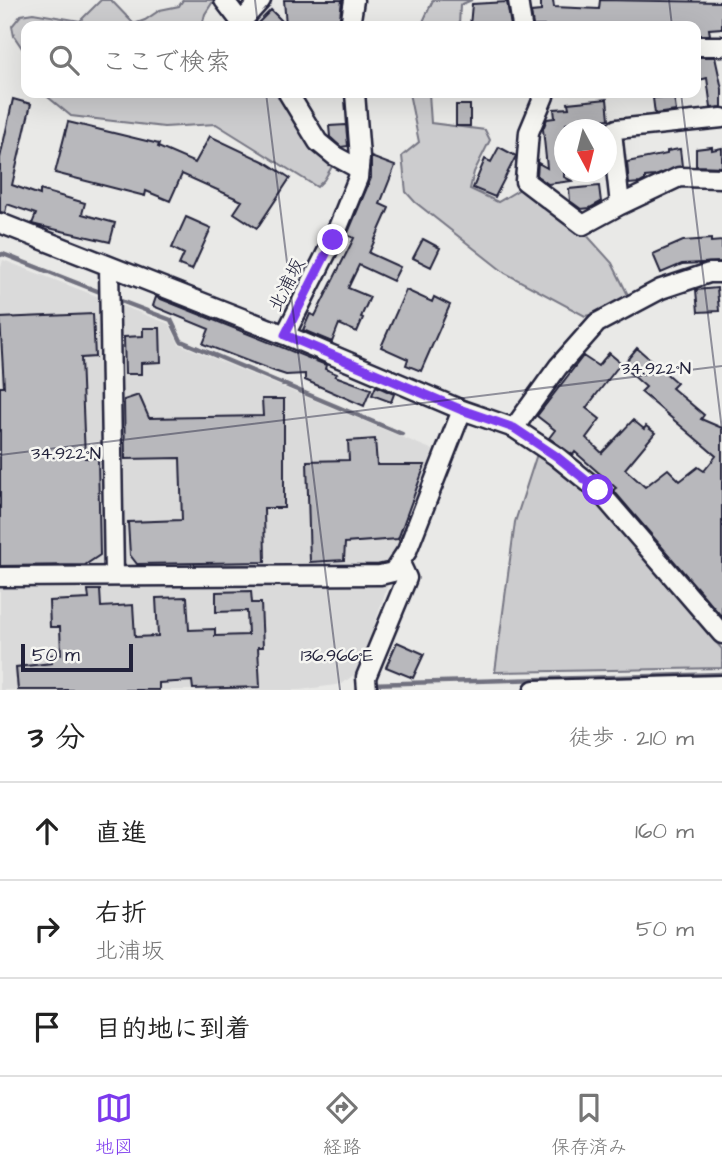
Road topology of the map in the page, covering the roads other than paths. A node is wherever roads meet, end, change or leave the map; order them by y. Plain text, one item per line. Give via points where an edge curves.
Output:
1 (223, 0) edge
2 (261, 0) edge
3 (354, 0) edge
4 (518, 0) edge
5 (240, 21) edge
6 (245, 21) edge
7 (351, 21) edge
8 (521, 21) edge
9 (701, 46) edge
10 (722, 46) edge
11 (291, 98) edge
12 (355, 98) edge
13 (543, 98) edge
14 (722, 118) edge
15 (359, 169) junction
16 (722, 178) edge
17 (620, 205) junction
18 (0, 223) edge
19 (109, 266) junction
20 (722, 273) edge
21 (285, 335) junction
22 (462, 410) junction
23 (514, 428) junction
24 (400, 563) junction
25 (114, 576) junction
26 (0, 577) edge
27 (722, 634) edge
28 (366, 684) edge
29 (722, 685) edge
30 (534, 690) edge

1 - 5 street
2 - 6 street
3 - 7 street
4 - 8 street
9 - 10 street
11 - 15 street via 318,142
12 - 15 street, 北浦坂
13 - 17 street via 529,132 525,181 583,225
14 - 17 street via 612,132
15 - 21 street, 北浦坂 via 344,216
16 - 17 street via 679,177
18 - 19 street
19 - 21 street
19 - 25 street
20 - 23 street via 661,289 597,323
21 - 22 street
22 - 23 street
22 - 24 street
23 - 27 street via 598,490
24 - 25 street via 393,572 380,575
24 - 28 street via 408,578
25 - 26 street
29 - 30 street

